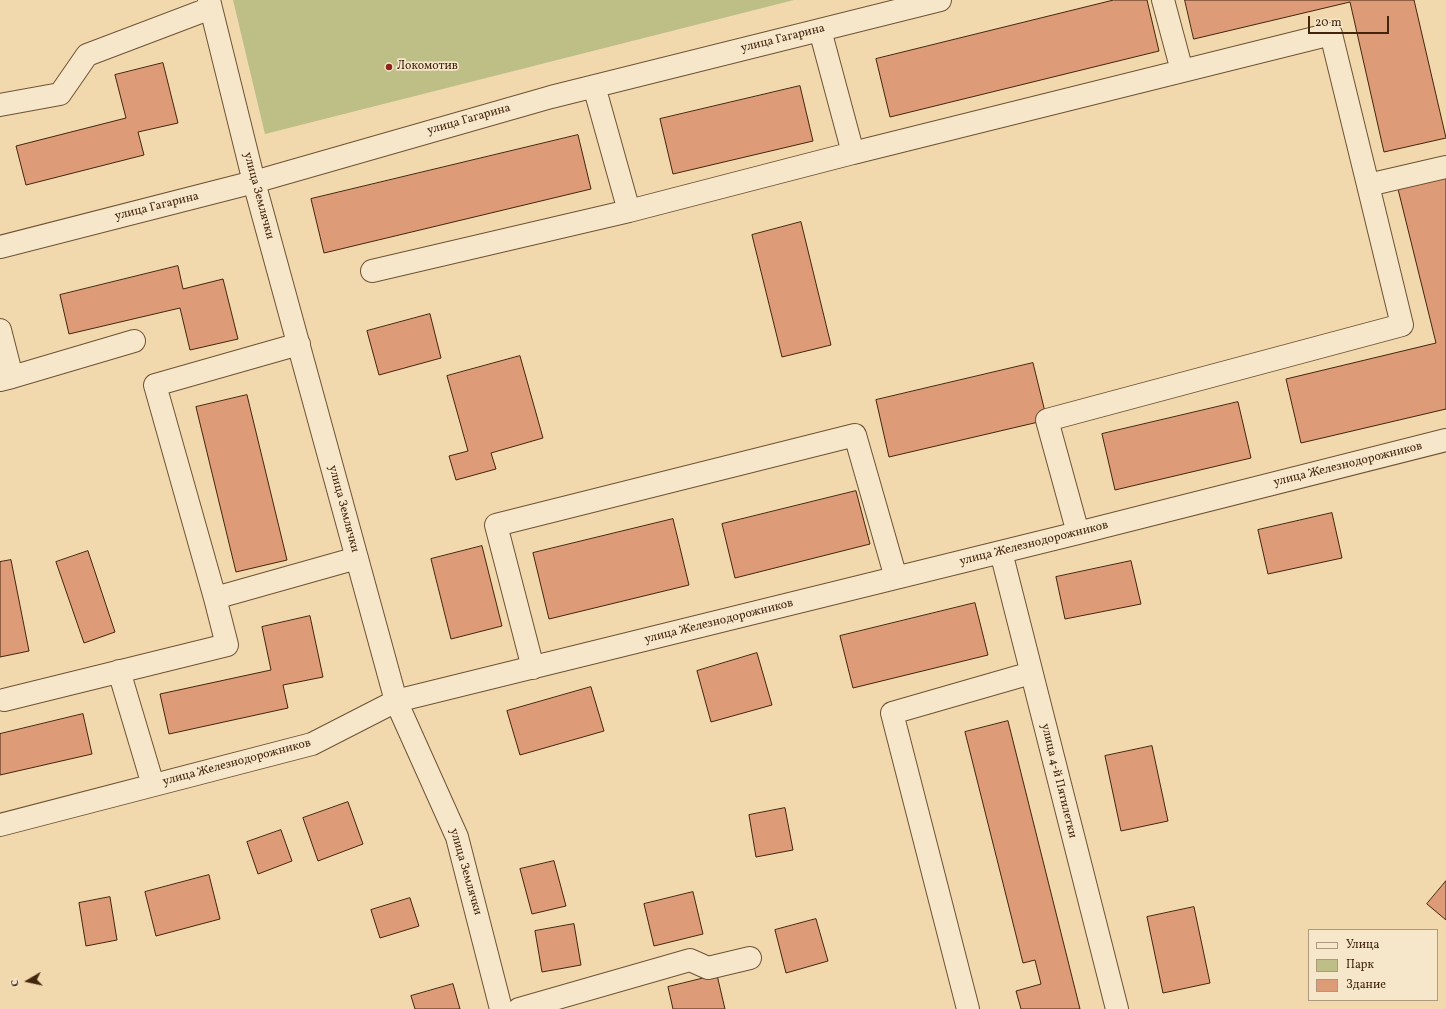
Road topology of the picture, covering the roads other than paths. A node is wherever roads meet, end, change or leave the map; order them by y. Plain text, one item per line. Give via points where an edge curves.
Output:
1 (940, 0) edge
2 (1163, 0) edge
3 (210, 4) edge
4 (820, 30) junction
5 (1182, 71) junction
6 (594, 86) junction
7 (0, 105) edge
8 (853, 153) junction
9 (1446, 167) edge
10 (254, 182) junction
11 (1368, 185) junction
12 (629, 211) junction
13 (0, 247) edge
14 (372, 271) dead end
15 (0, 330) edge
16 (134, 341) dead end
17 (298, 344) junction
18 (6, 378) edge
19 (1446, 440) edge
20 (1078, 533) junction
21 (1000, 552) junction
22 (357, 558) junction
23 (896, 578) junction
24 (215, 598) junction
25 (533, 668) junction
26 (118, 671) junction
27 (1031, 674) junction
28 (4, 700) dead end
29 (396, 701) junction
30 (153, 785) junction
31 (0, 825) edge
32 (750, 958) dead end
33 (501, 1009) edge
34 (519, 1009) edge
35 (968, 1009) edge
36 (1117, 1009) edge

1 - 4 street, улица Гагарина
2 - 5 street
3 - 7 street via 87,55 60,94
3 - 10 street, улица Землячки
4 - 6 street, улица Гагарина
4 - 8 street
5 - 8 street
5 - 11 street via 1331,34
6 - 10 street, улица Гагарина
6 - 12 street
8 - 12 street
9 - 11 street
10 - 13 street, улица Гагарина
10 - 17 street, улица Землячки
11 - 20 street via 1402,324 1047,420
12 - 14 street
15 - 18 street
16 - 18 street
17 - 22 street, улица Землячки
17 - 24 street via 155,385
19 - 20 street, улица Железнодорожников
20 - 21 street, улица Железнодорожников
21 - 23 street, улица Железнодорожников
21 - 27 street, улица 4-й Пятилетки
22 - 24 street
22 - 29 street, улица Землячки
23 - 25 street, улица Железнодорожников
23 - 25 street via 855,435 496,525
24 - 26 street via 226,644
25 - 29 street, улица Железнодорожников
26 - 28 street
26 - 30 street
27 - 35 street via 892,713
27 - 36 street, улица 4-й Пятилетки
29 - 30 street, улица Железнодорожников via 312,744
29 - 33 street, улица Землячки via 457,836
30 - 31 street, улица Железнодорожников
32 - 34 street via 708,968 690,960

